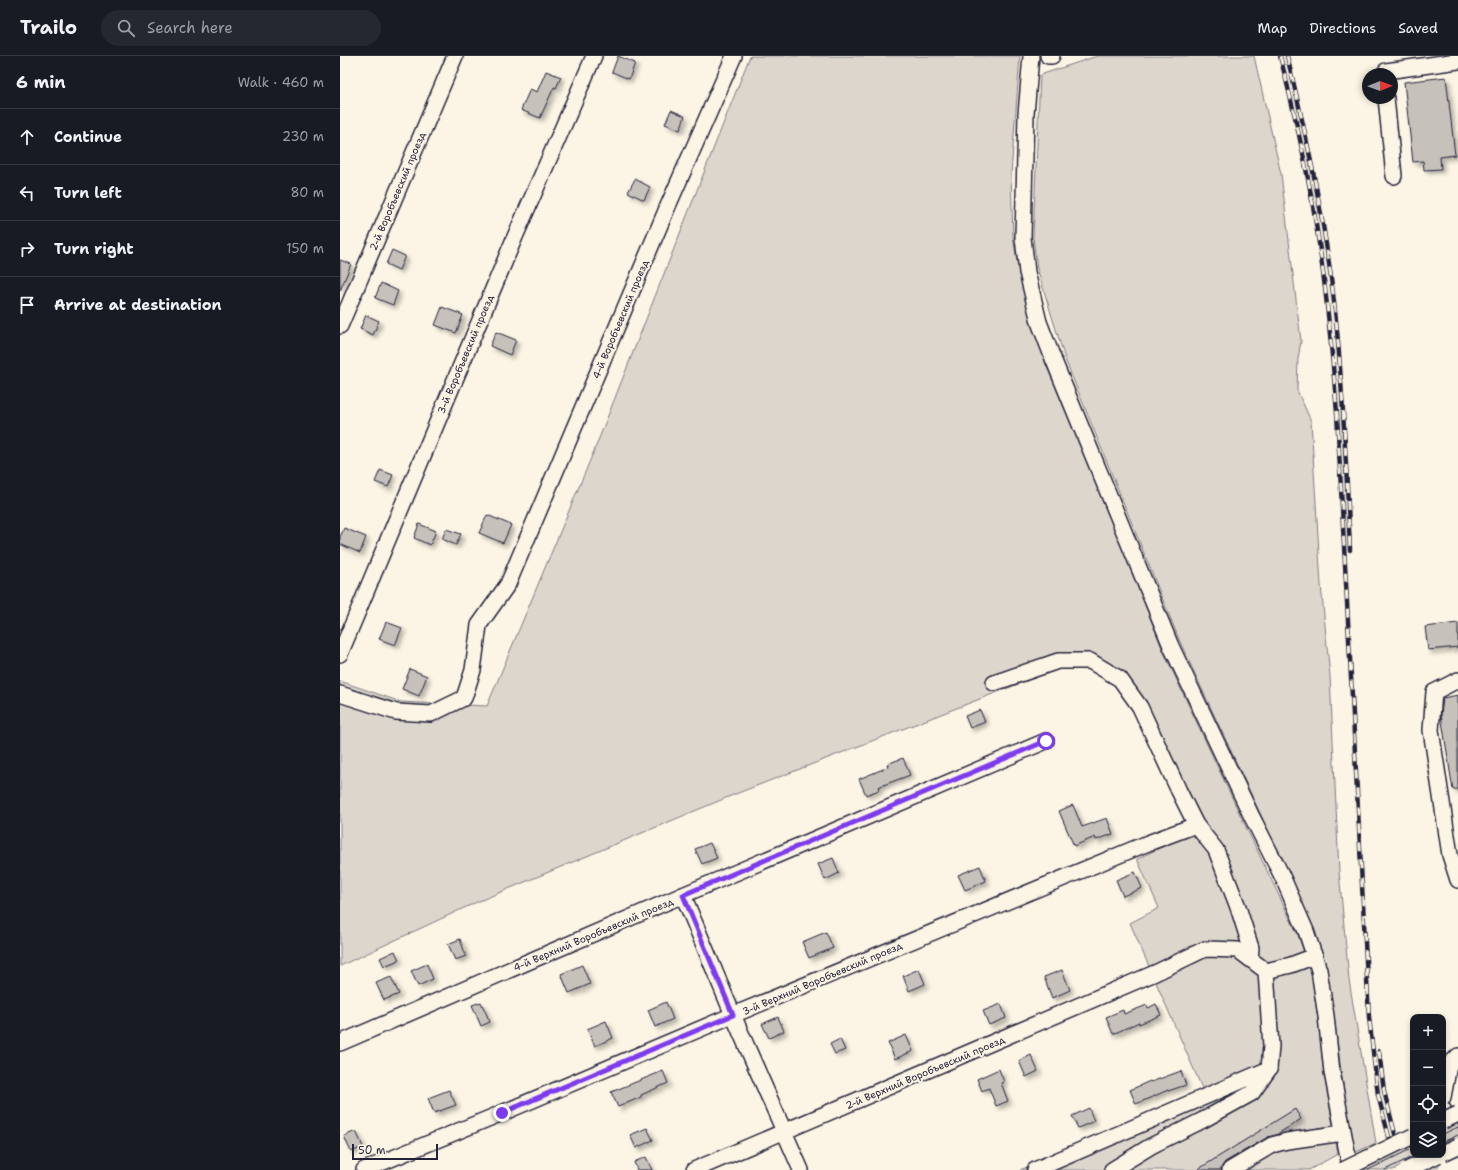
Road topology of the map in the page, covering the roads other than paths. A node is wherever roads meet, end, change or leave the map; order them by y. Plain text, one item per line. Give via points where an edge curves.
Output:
1 (455, 56) edge
2 (594, 56) edge
3 (734, 56) edge
4 (1031, 56) edge
5 (1048, 56) edge
6 (1052, 56) edge
7 (1458, 61) edge
8 (1398, 69) edge
9 (1387, 104) edge
10 (1394, 176) dead end
11 (340, 326) edge
12 (340, 654) edge
13 (1458, 680) edge
14 (994, 683) dead end
15 (340, 694) edge
16 (1046, 741) dead end
17 (1196, 824) junction
18 (1458, 880) edge
19 (683, 895) junction
20 (1315, 956) junction
21 (1250, 959) junction
22 (1266, 971) junction
23 (733, 1015) junction
24 (340, 1043) edge
25 (1458, 1056) edge
26 (1269, 1069) junction
27 (1445, 1086) edge
28 (1458, 1114) edge
29 (1446, 1120) edge
30 (784, 1133) junction
31 (1344, 1133) junction
32 (1410, 1137) edge
33 (1458, 1146) edge
34 (1446, 1152) edge
35 (1432, 1158) edge
36 (1345, 1163) edge
37 (364, 1170) edge
38 (694, 1170) edge
39 (801, 1170) edge
40 (1035, 1170) edge
41 (1112, 1170) edge
42 (1230, 1170) edge
43 (1407, 1170) edge

1 - 11 street, 2-й Воробъевский проезд
2 - 12 street, 3-й Воробъевский проезд via 510,246
3 - 15 street, 4-й Воробъевский проезд via 508,584 479,625 473,670 464,698 431,714 396,712
4 - 20 street via 1026,114 1023,238 1027,272 1039,322 1171,646 1282,876
5 - 6 street
7 - 8 street
9 - 10 street
13 - 18 street via 1434,692 1431,730 1450,854
14 - 17 street via 1058,661 1090,661 1120,679 1140,707
16 - 19 street, 4-й Верхний Воробъевский проезд
17 - 21 street via 1216,850 1251,948
17 - 23 street, 3-й Верхний Воробъевский проезд
19 - 23 street
19 - 24 street, 4-й Верхний Воробъевский проезд
20 - 22 street
20 - 31 street
21 - 22 street, 2-й Верхний Воробъевский проезд
21 - 30 street, 2-й Верхний Воробъевский проезд via 1238,950 1205,949 1156,973
22 - 26 street via 1271,1046
23 - 30 street
23 - 37 street, 3-й Верхний Воробъевский проезд
25 - 27 street via 1449,1065
26 - 40 street
26 - 41 street via 1252,1093 1151,1146
28 - 29 street, bridge
30 - 38 street, 2-й Верхний Воробъевский проезд
30 - 39 street
31 - 36 street
31 - 42 street via 1287,1141 1272,1146
32 - 36 street, bridge
33 - 34 street, bridge
35 - 43 street, bridge

